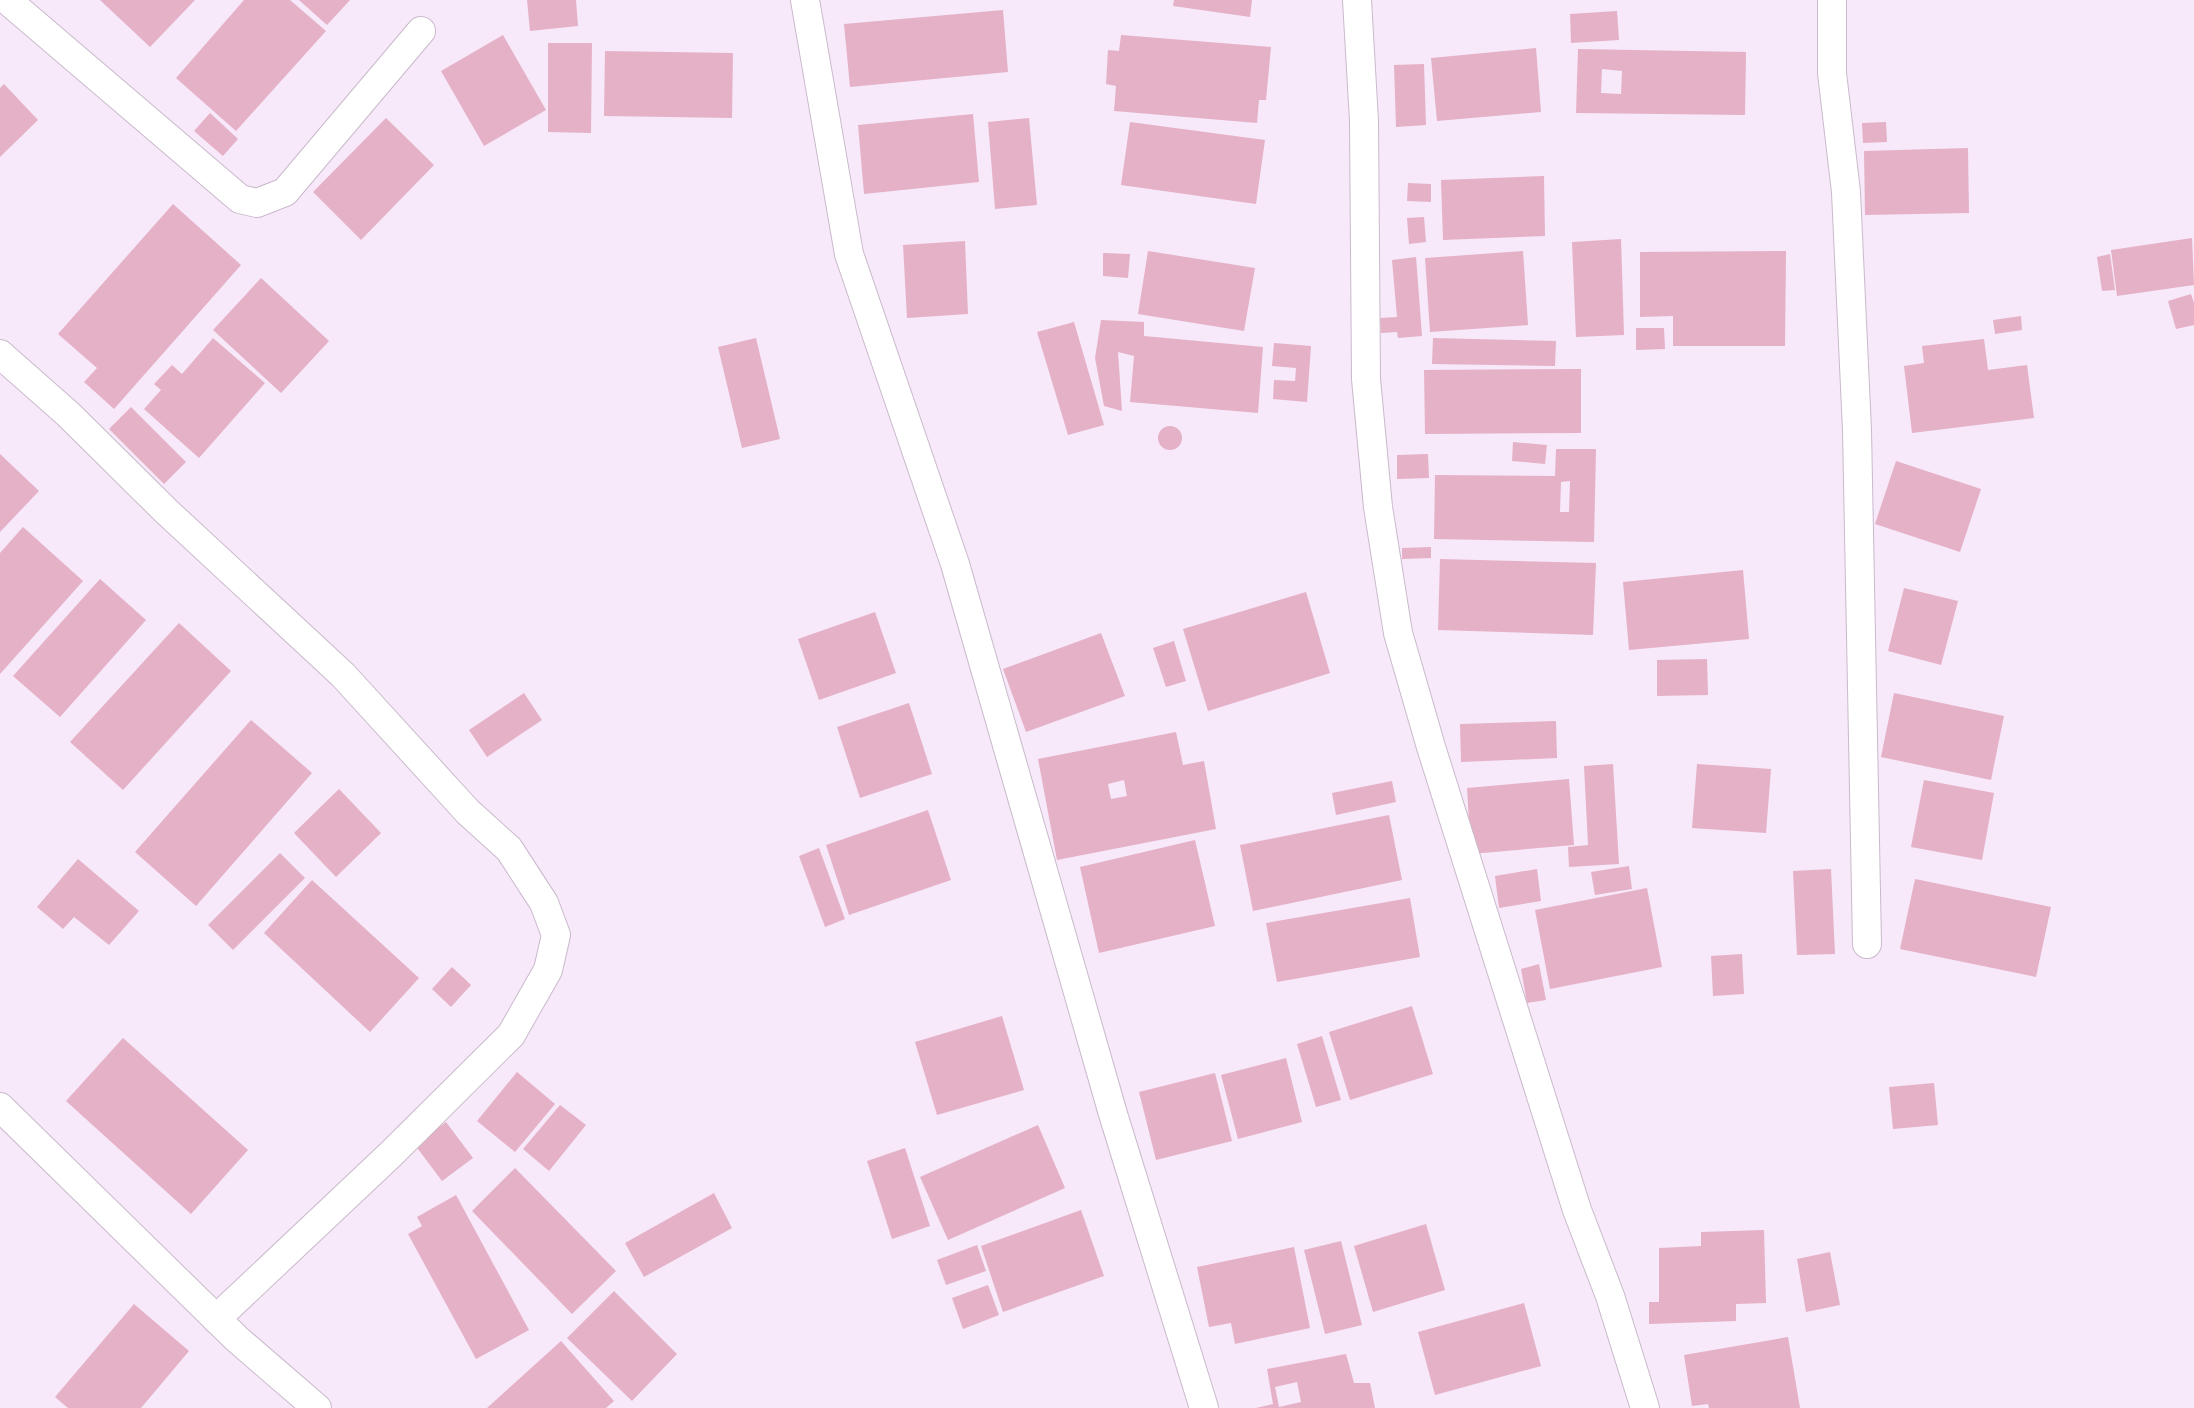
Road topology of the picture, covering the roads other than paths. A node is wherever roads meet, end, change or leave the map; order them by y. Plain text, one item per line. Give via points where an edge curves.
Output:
1 (7, 0) edge
2 (805, 0) edge
3 (1357, 0) edge
4 (1832, 0) edge
5 (421, 31) dead end
6 (0, 354) edge
7 (1867, 944) dead end
8 (0, 1107) edge
9 (216, 1318) junction
10 (317, 1408) edge
11 (1204, 1408) edge
12 (1645, 1408) edge

1 - 5 street via 240,199 257,203 285,192
2 - 11 street via 849,254 955,564 1113,1114
3 - 12 street via 1364,121 1366,379 1378,507 1398,633 1577,1210 1610,1296
4 - 7 street via 1832,73 1846,192 1857,430
6 - 9 street via 68,414 166,511 343,675 468,812 509,850 544,903 556,935 548,970 511,1035 391,1154
8 - 9 street
9 - 10 street

